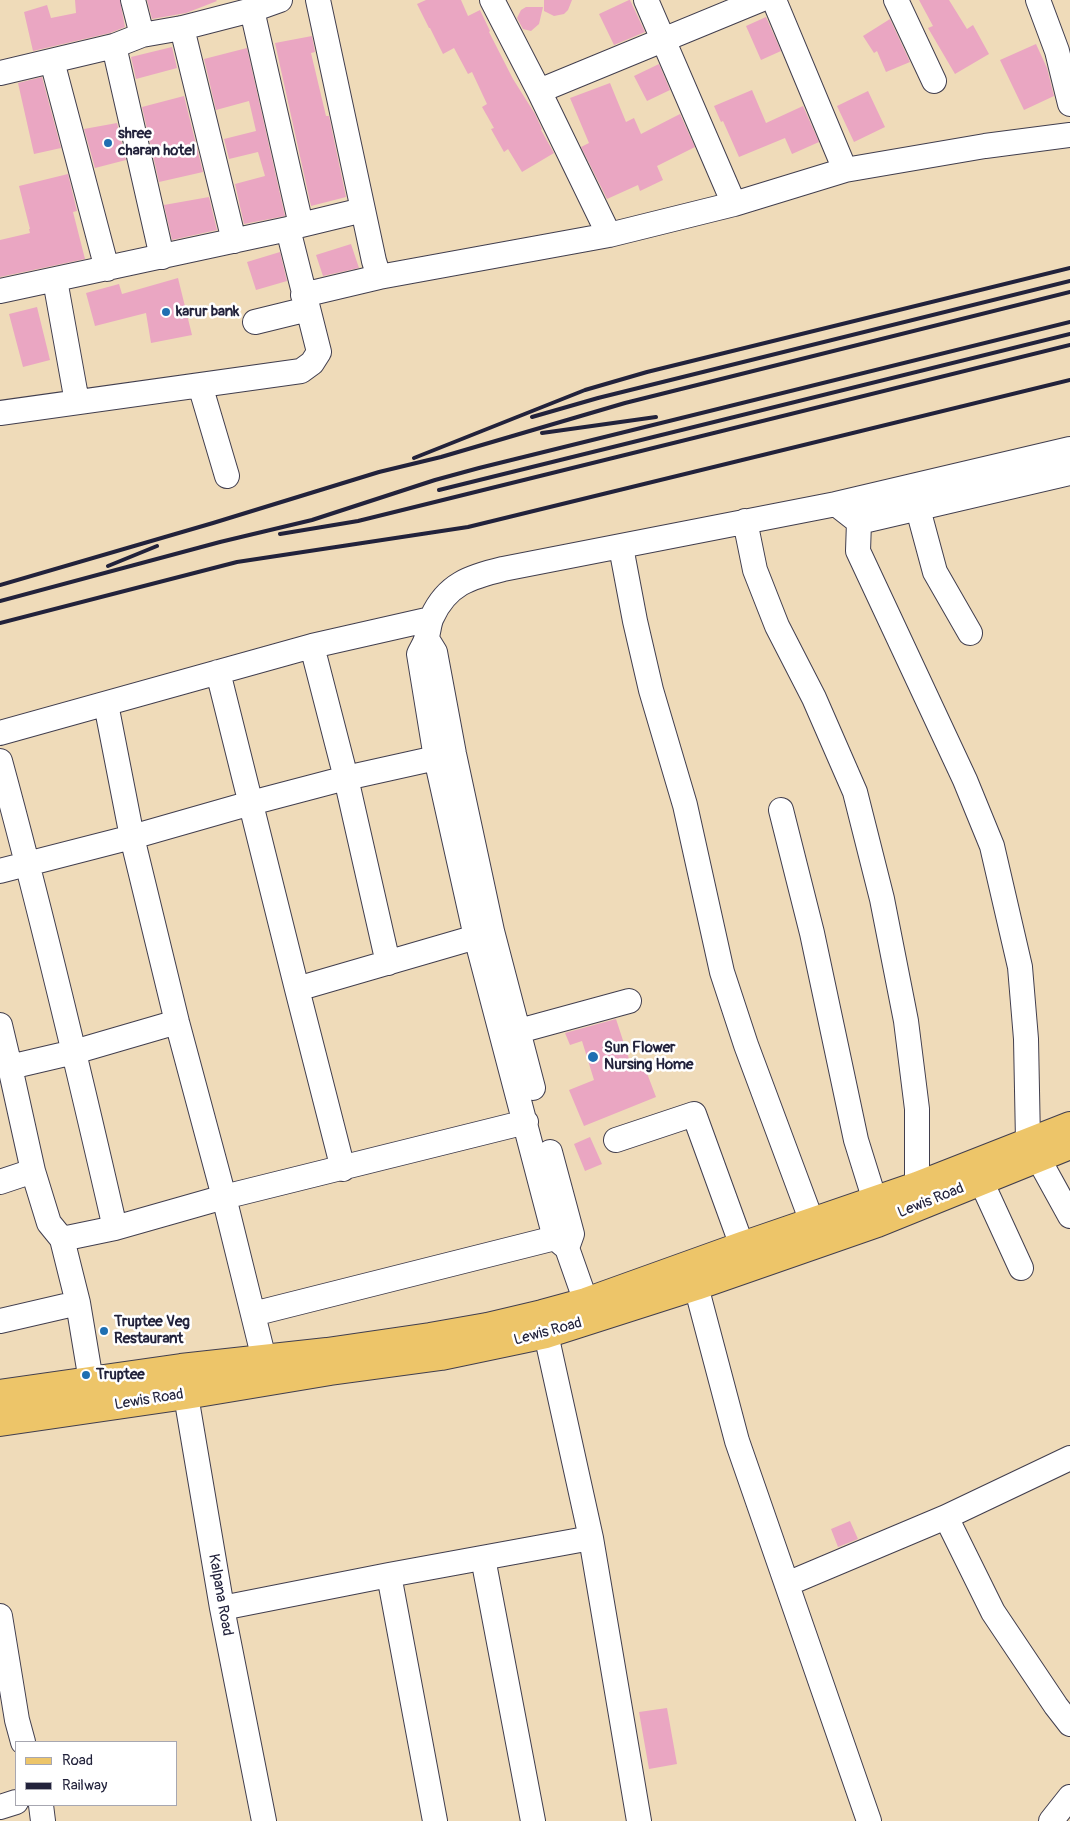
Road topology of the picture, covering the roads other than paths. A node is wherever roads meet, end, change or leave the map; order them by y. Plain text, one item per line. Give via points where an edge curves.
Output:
1 (133, 0) edge
2 (280, 0) edge
3 (318, 0) edge
4 (492, 0) edge
5 (646, 0) edge
6 (760, 0) edge
7 (774, 0) edge
8 (896, 0) edge
9 (1038, 0) edge
10 (252, 10) junction
11 (182, 28) junction
12 (142, 35) junction
13 (1061, 38) edge
14 (663, 41) junction
15 (114, 46) junction
16 (52, 61) junction
17 (0, 72) edge
18 (934, 80) dead end
19 (539, 91) junction
20 (1070, 104) edge
21 (1070, 135) edge
22 (846, 170) junction
23 (734, 204) junction
24 (363, 210) junction
25 (295, 227) junction
26 (609, 235) junction
27 (234, 241) junction
28 (162, 257) junction
29 (107, 269) junction
30 (379, 277) junction
31 (55, 280) junction
32 (0, 291) edge
33 (306, 302) junction
34 (255, 322) dead end
35 (200, 385) junction
36 (77, 402) junction
37 (0, 413) edge
38 (1070, 449) edge
39 (1070, 472) edge
40 (227, 476) dead end
41 (836, 504) junction
42 (918, 509) junction
43 (745, 521) junction
44 (859, 522) junction
45 (621, 547) junction
46 (429, 629) junction
47 (970, 633) dead end
48 (312, 646) junction
49 (218, 672) junction
50 (106, 704) junction
51 (0, 733) edge
52 (436, 758) junction
53 (0, 761) edge
54 (346, 778) junction
55 (251, 803) junction
56 (781, 810) dead end
57 (132, 838) junction
58 (28, 864) junction
59 (0, 871) edge
60 (476, 937) junction
61 (388, 963) junction
62 (296, 989) junction
63 (629, 1000) dead end
64 (177, 1022) junction
65 (0, 1025) edge
66 (519, 1032) junction
67 (74, 1052) junction
68 (10, 1067) junction
69 (526, 1122) junction
70 (1070, 1126) edge
71 (616, 1140) dead end
72 (1070, 1145) edge
73 (1033, 1149) junction
74 (343, 1169) junction
75 (33, 1171) junction
76 (981, 1181) junction
77 (0, 1182) edge
78 (917, 1186) junction
79 (224, 1197) junction
80 (875, 1200) junction
81 (1070, 1216) edge
82 (812, 1222) junction
83 (115, 1228) junction
84 (62, 1239) junction
85 (561, 1243) junction
86 (742, 1246) junction
87 (1020, 1268) dead end
88 (696, 1286) junction
89 (586, 1302) junction
90 (78, 1303) junction
91 (253, 1314) junction
92 (0, 1321) edge
93 (546, 1334) junction
94 (264, 1359) junction
95 (91, 1381) junction
96 (176, 1383) junction
97 (0, 1394) edge
98 (0, 1422) edge
99 (1070, 1458) edge
100 (946, 1517) junction
101 (591, 1538) junction
102 (483, 1558) junction
103 (389, 1575) junction
104 (787, 1584) junction
105 (222, 1608) junction
106 (0, 1616) edge
107 (1065, 1708) edge
108 (23, 1741) edge
109 (1070, 1797) edge
110 (15, 1802) edge
111 (41, 1806) edge
112 (0, 1807) edge
113 (43, 1821) edge
114 (249, 1821) edge
115 (264, 1821) edge
116 (435, 1821) edge
117 (533, 1821) edge
118 (639, 1821) edge
119 (869, 1821) edge
120 (1051, 1821) edge

1 - 12 street
2 - 10 street
3 - 24 street
4 - 19 street
5 - 14 street
6 - 14 street
7 - 22 street
8 - 18 street
9 - 13 street
10 - 11 street
10 - 25 street
11 - 12 street
11 - 27 street
12 - 15 street
13 - 20 street via 1057,51
14 - 19 street
14 - 23 street
15 - 16 street
15 - 28 street
16 - 17 street
16 - 29 street
19 - 26 street
21 - 22 street
22 - 23 street
23 - 26 street
24 - 25 street
24 - 30 street
25 - 27 street
25 - 33 street
26 - 30 street
27 - 28 street
28 - 29 street
29 - 31 street
30 - 33 street
31 - 32 street
31 - 36 street
33 - 34 street
33 - 35 street via 318,352 302,371
35 - 36 street
35 - 40 street
36 - 37 street
38 - 41 street
39 - 42 street
41 - 43 street
41 - 44 street
42 - 44 street
42 - 47 street via 935,572
43 - 45 street
43 - 78 street via 755,570 777,626 814,698 855,792 882,898 906,1021 917,1109
44 - 73 street via 858,551 965,780 992,846 1020,967
45 - 46 street via 476,575 461,582 439,604
45 - 82 street via 651,690 685,804 722,972
46 - 48 street
46 - 52 street via 419,654
46 - 66 street via 492,931
48 - 49 street
48 - 54 street
49 - 50 street
49 - 55 street
50 - 51 street
50 - 57 street
52 - 54 street
52 - 60 street
53 - 58 street
54 - 55 street
54 - 61 street
55 - 57 street
55 - 62 street
56 - 80 street via 812,933 856,1140
57 - 58 street
57 - 64 street
58 - 59 street
58 - 67 street
60 - 61 street
60 - 69 street
61 - 62 street
62 - 74 street
63 - 66 street
64 - 67 street
64 - 79 street
65 - 68 street
66 - 85 street via 572,1234
67 - 68 street
67 - 83 street
68 - 75 street
69 - 74 street
69 - 85 street
70 - 73 main road, Lewis Road
71 - 86 street via 694,1114
72 - 73 main road, Lewis Road
73 - 76 main road, Lewis Road
73 - 78 main road, Lewis Road
73 - 81 street
74 - 79 street
75 - 77 street
75 - 84 street via 49,1223
76 - 87 street
76 - 88 main road, Lewis Road via 877,1223
78 - 80 main road, Lewis Road
79 - 83 street
79 - 91 street
80 - 82 main road, Lewis Road
82 - 86 main road, Lewis Road
83 - 84 street
84 - 90 street
85 - 89 street
85 - 91 street
86 - 89 main road, Lewis Road
88 - 93 main road, Lewis Road
88 - 104 street via 737,1441
89 - 94 main road, Lewis Road via 430,1337
90 - 92 street
90 - 95 street
91 - 94 street
93 - 96 main road, Lewis Road via 441,1356 330,1371
93 - 101 street
94 - 96 main road, Lewis Road
95 - 96 main road, Lewis Road
95 - 97 main road, Lewis Road
96 - 98 main road, Lewis Road
96 - 105 street, Kalpana Road
96 - 114 street, Kalpana Road via 208,1610
99 - 100 street
100 - 104 street
100 - 107 street via 993,1612
101 - 102 street
101 - 118 street
102 - 103 street
102 - 117 street
103 - 105 street
103 - 116 street
104 - 119 street
105 - 115 street, Kalpana Road
106 - 108 street via 16,1720
109 - 120 street
110 - 112 street
111 - 113 street

